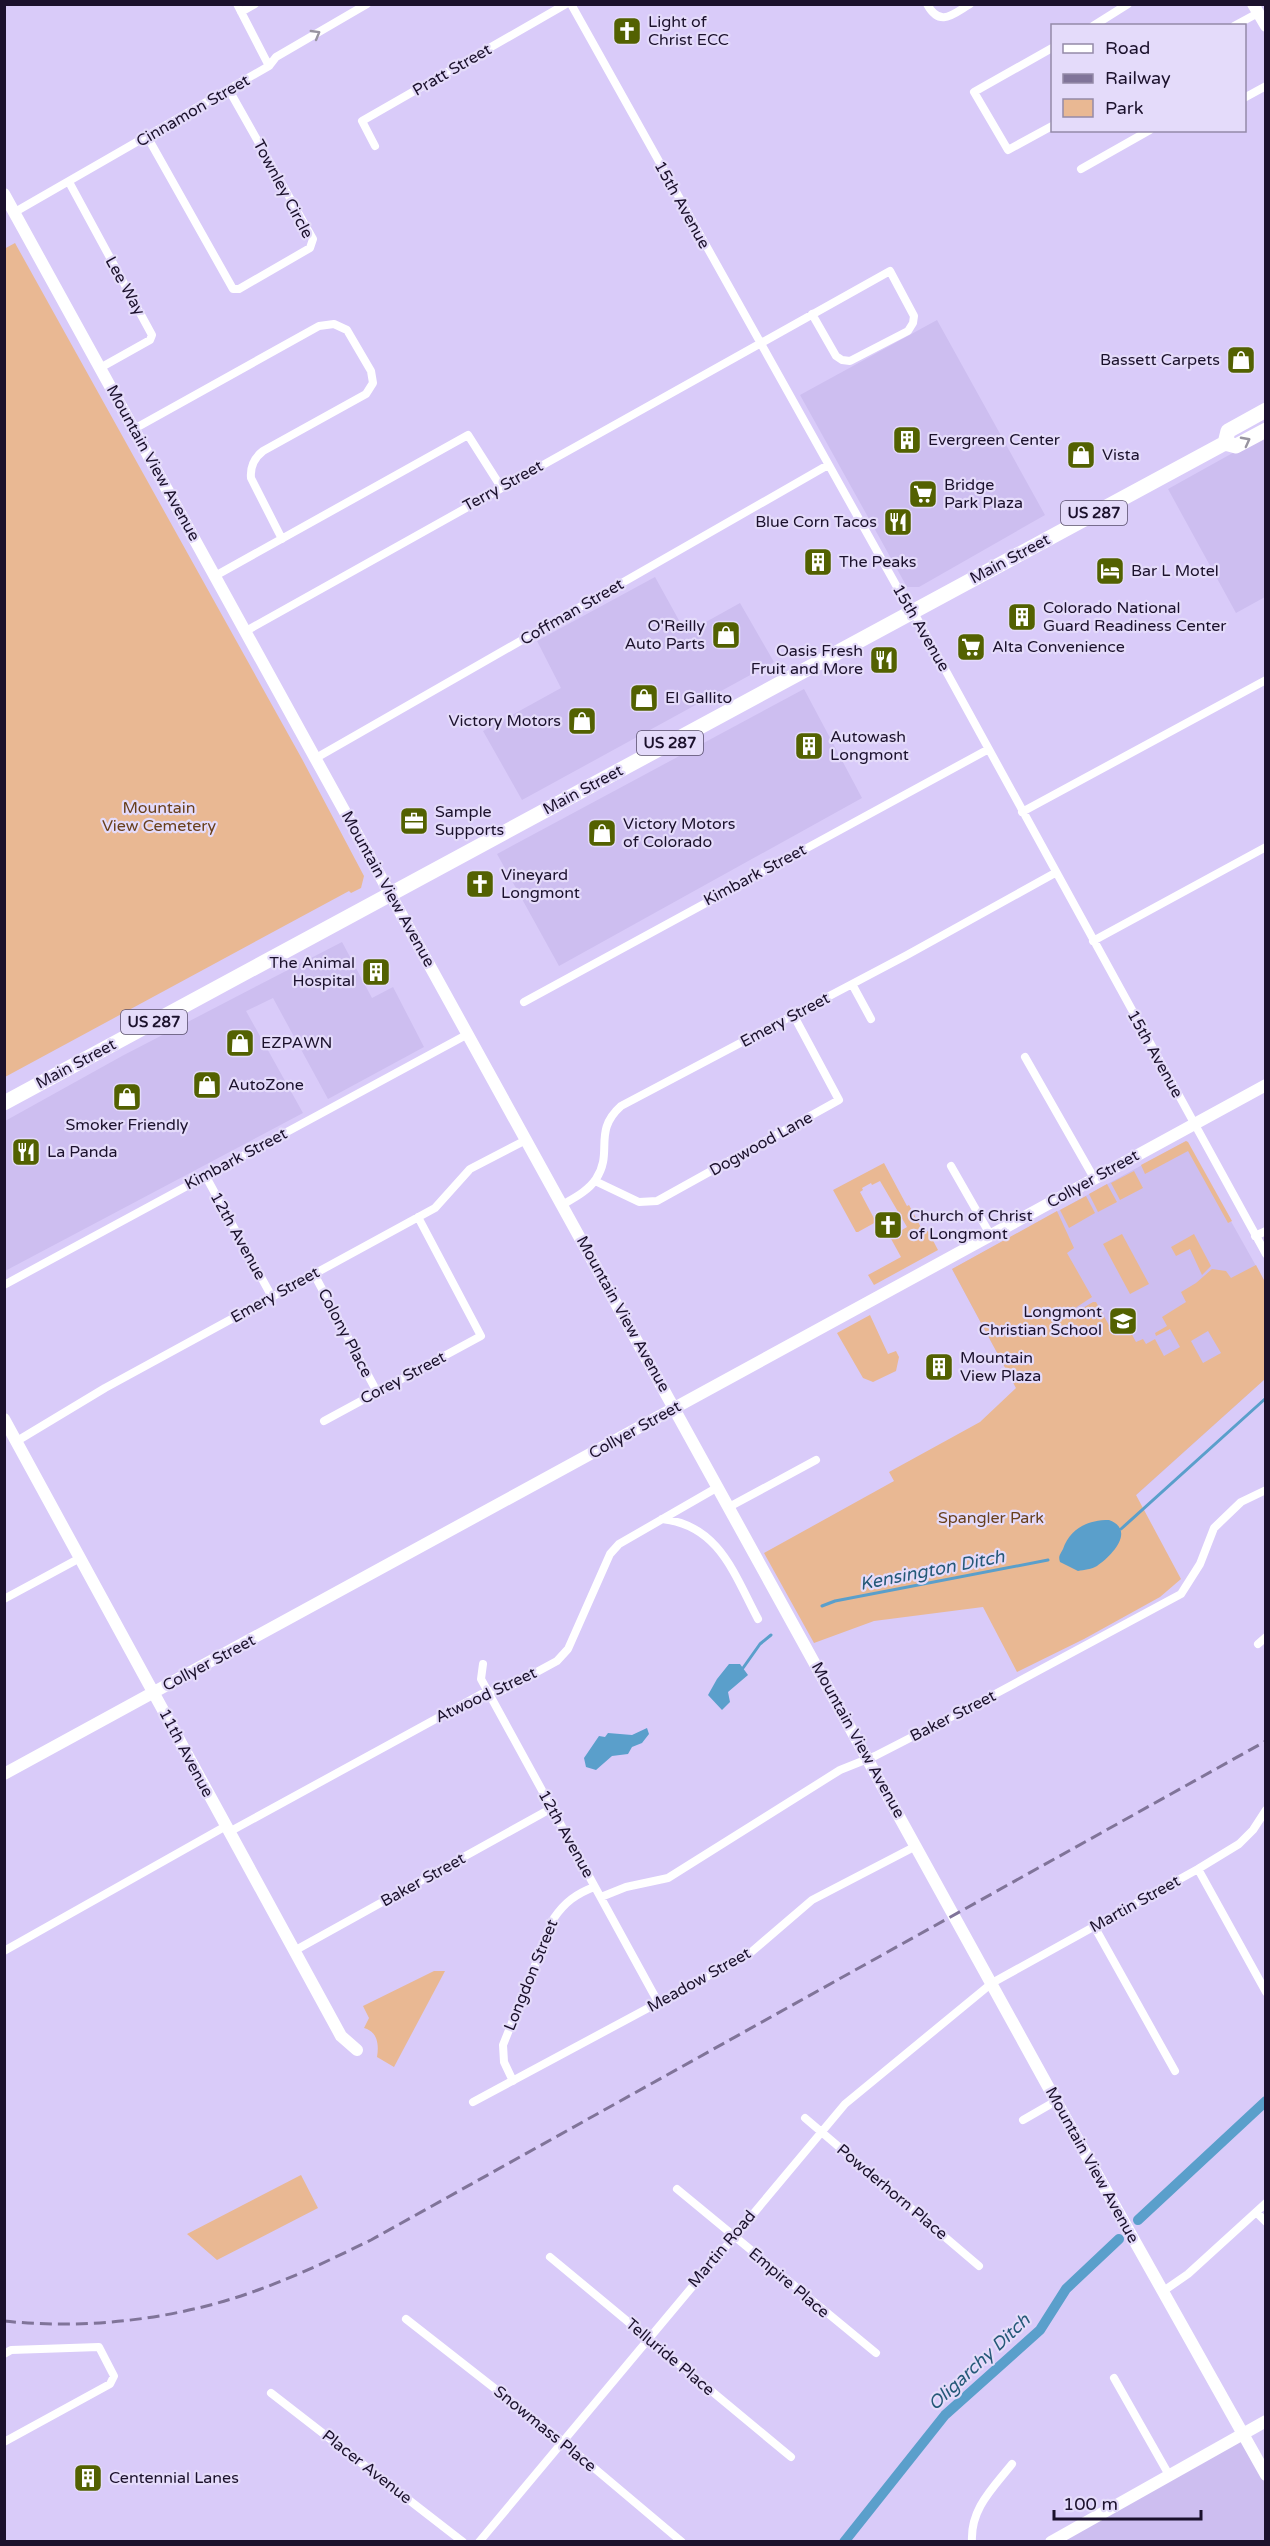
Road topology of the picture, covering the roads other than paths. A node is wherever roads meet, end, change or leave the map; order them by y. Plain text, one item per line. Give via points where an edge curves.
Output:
1 (255, 4) edge
2 (367, 4) edge
3 (566, 4) edge
4 (571, 4) edge
5 (970, 4) edge
6 (1128, 4) edge
7 (928, 7) edge
8 (239, 8) edge
9 (1256, 8) edge
10 (1096, 24) edge
11 (1236, 24) edge
12 (1266, 26) edge
13 (1051, 49) edge
14 (269, 66) junction
15 (1266, 86) edge
16 (229, 90) junction
17 (1246, 97) edge
18 (1051, 127) edge
19 (1146, 132) edge
20 (148, 138) junction
21 (375, 146) dead end
22 (1081, 169) dead end
23 (69, 182) junction
24 (4, 194) edge
25 (15, 212) junction
26 (812, 314) junction
27 (761, 343) junction
28 (100, 368) junction
29 (1266, 410) edge
30 (134, 429) junction
31 (1266, 430) edge
32 (1225, 442) junction
33 (828, 465) junction
34 (501, 487) junction
35 (282, 539) junction
36 (215, 576) junction
37 (913, 611) junction
38 (246, 632) junction
39 (1266, 680) edge
40 (987, 750) junction
41 (316, 758) junction
42 (1022, 812) junction
43 (1266, 847) edge
44 (1055, 873) junction
45 (391, 894) junction
46 (1093, 941) junction
47 (852, 984) junction
48 (524, 1002) dead end
49 (794, 1016) junction
50 (871, 1019) dead end
51 (468, 1034) junction
52 (1025, 1057) dead end
53 (1266, 1085) edge
54 (4, 1103) edge
55 (1194, 1124) junction
56 (526, 1140) junction
57 (951, 1166) dead end
58 (205, 1175) junction
59 (1094, 1178) junction
60 (595, 1181) junction
61 (562, 1205) junction
62 (418, 1217) junction
63 (1266, 1231) edge
64 (990, 1236) junction
65 (1255, 1236) junction
66 (1266, 1254) edge
67 (314, 1274) junction
68 (4, 1285) edge
69 (272, 1297) junction
70 (377, 1392) junction
71 (675, 1408) junction
72 (4, 1419) edge
73 (324, 1420) dead end
74 (11, 1437) edge
75 (816, 1460) dead end
76 (718, 1487) junction
77 (1266, 1490) edge
78 (729, 1507) junction
79 (662, 1519) junction
80 (80, 1558) junction
81 (4, 1599) edge
82 (759, 1619) dead end
83 (1266, 1637) edge
84 (1258, 1644) dead end
85 (483, 1664) dead end
86 (487, 1691) junction
87 (154, 1693) junction
88 (868, 1759) junction
89 (4, 1774) edge
90 (552, 1808) junction
91 (1266, 1810) edge
92 (228, 1829) junction
93 (916, 1846) junction
94 (1198, 1869) junction
95 (594, 1887) junction
96 (601, 1897) junction
97 (1094, 1926) junction
98 (4, 1951) edge
99 (294, 1951) junction
100 (992, 1983) junction
101 (1266, 1992) edge
102 (658, 2002) junction
103 (357, 2050) dead end
104 (1175, 2071) dead end
105 (513, 2081) junction
106 (1056, 2101) junction
107 (473, 2102) dead end
108 (805, 2118) dead end
109 (1023, 2120) dead end
110 (820, 2131) junction
111 (677, 2189) dead end
112 (1266, 2203) edge
113 (1256, 2212) junction
114 (1266, 2222) edge
115 (734, 2236) junction
116 (550, 2257) dead end
117 (979, 2266) dead end
118 (1162, 2292) junction
119 (406, 2319) dead end
120 (647, 2338) junction
121 (876, 2353) dead end
122 (4, 2354) edge
123 (1114, 2378) dead end
124 (271, 2392) dead end
125 (1266, 2421) edge
126 (1242, 2434) junction
127 (562, 2441) junction
128 (4, 2442) edge
129 (791, 2457) dead end
130 (1012, 2464) dead end
131 (1169, 2475) junction
132 (1266, 2475) edge
133 (463, 2541) edge
134 (479, 2541) edge
135 (682, 2541) edge
136 (972, 2541) edge
137 (1051, 2541) edge

1 - 8 street
14 -> 2 street, Cinnamon Street via 276,57
3 - 21 street, Pratt Street via 362,122
4 - 27 street, 15th Avenue
5 - 7 street via 941,18
6 - 10 street
8 - 14 street
9 - 11 street
9 - 12 street
13 - 18 street via 974,92 1008,150
14 - 16 street, Cinnamon Street
15 - 17 street
16 - 20 street, Cinnamon Street
16 - 20 street, Townley Circle via 313,239 310,248 233,289
19 - 22 street
20 - 23 street, Cinnamon Street
23 - 25 street, Cinnamon Street
23 - 28 street, Lee Way via 152,335 150,340
24 - 25 street, Mountain View Avenue
25 - 28 street, Mountain View Avenue
26 - 26 street, Terry Street via 890,271 914,316 908,331 850,361 836,356
26 - 27 street, Terry Street
27 - 33 street, 15th Avenue
27 - 34 street, Terry Street
28 - 30 street, Mountain View Avenue
29 - 32 highway, Main Street / US 287 via 1228,431
30 - 35 street via 319,326 334,324 347,330 371,371 371,388 263,451 251,468 251,478
30 - 36 street, Mountain View Avenue
32 -> 31 highway, Main Street / US 287 via 1236,446
32 - 37 highway, Main Street / US 287
33 - 37 street, 15th Avenue
33 - 41 street, Coffman Street
34 - 35 street via 468,435
34 - 38 street, Terry Street
35 - 36 street
36 - 38 street, Mountain View Avenue
37 - 40 street, 15th Avenue
37 - 45 highway, Main Street / US 287
38 - 41 street, Mountain View Avenue
39 - 42 street
40 - 42 street, 15th Avenue
40 - 48 street, Kimbark Street
41 - 45 street, Mountain View Avenue
42 - 44 street, 15th Avenue
43 - 46 street
44 - 46 street, 15th Avenue
44 - 47 street, Emery Street
45 - 51 street, Mountain View Avenue
45 - 54 highway, Main Street / US 287
46 - 55 street, 15th Avenue
47 - 49 street, Emery Street
47 - 50 street
49 - 60 street, Emery Street via 621,1106 605,1126 604,1158
49 - 60 street, Dogwood Lane via 839,1100 657,1201 639,1202
51 - 56 street, Mountain View Avenue
51 - 58 street, Kimbark Street
52 - 59 street
53 - 55 street, Collyer Street
55 - 59 street, Collyer Street
55 - 65 street, 15th Avenue
56 - 61 street, Mountain View Avenue
56 - 62 street, Emery Street via 470,1169 435,1208
57 - 64 street
58 - 68 street, Kimbark Street
58 - 69 street, 12th Avenue
59 - 64 street, Collyer Street
60 - 61 street
61 - 71 street, Mountain View Avenue
62 - 67 street, Emery Street
62 - 70 street, Corey Street via 482,1336
63 - 65 street
64 - 71 street, Collyer Street
65 - 66 street, 15th Avenue
67 - 69 street, Emery Street
67 - 70 street, Colony Place
69 - 74 street, Emery Street
70 - 73 street, Corey Street
71 - 76 street, Mountain View Avenue
71 - 87 street, Collyer Street
72 - 74 street, 11th Avenue
74 - 80 street, 11th Avenue
75 - 78 street
76 - 78 street, Mountain View Avenue
76 - 79 street, Atwood Street
77 - 88 street, Baker Street via 1241,1502 1214,1528 1200,1564 1181,1594
78 - 88 street, Mountain View Avenue
79 - 82 street via 678,1521 710,1538
79 - 86 street, Atwood Street via 619,1544 610,1554 576,1635 557,1661 500,1692
80 - 81 street
80 - 87 street, 11th Avenue
83 - 84 street
85 - 86 street, 12th Avenue via 481,1679
86 - 90 street, 12th Avenue
86 - 92 street, Atwood Street
87 - 89 street, Collyer Street
87 - 92 street, 11th Avenue
88 - 93 street, Mountain View Avenue
88 - 96 street, Baker Street via 840,1770 668,1878
90 - 95 street, 12th Avenue
90 - 99 street, Baker Street
91 - 94 street, Martin Street via 1239,1844
92 - 98 street, Atwood Street
92 - 99 street, 11th Avenue
93 - 100 street, Mountain View Avenue
93 - 102 street, Meadow Street via 812,1900 749,1954
94 - 97 street, Martin Street
94 - 101 street
95 - 96 street, 12th Avenue
95 - 105 street, Longdon Street via 563,1904 554,1918 503,2045 502,2056
96 - 102 street, 12th Avenue
97 - 100 street, Martin Street
97 - 104 street
99 - 103 street, 11th Avenue via 340,2036
100 - 106 street, Mountain View Avenue
100 - 110 street, Martin Road via 867,2084
102 - 105 street, Meadow Street
105 - 107 street, Meadow Street
106 - 109 street
106 - 118 street, Mountain View Avenue
108 - 110 street, Powderhorn Place
110 - 115 street, Martin Road
110 - 117 street, Powderhorn Place
111 - 115 street, Empire Place
112 - 113 street
113 - 114 street
113 - 118 street via 1188,2274
115 - 120 street, Martin Road
115 - 121 street, Empire Place
116 - 120 street, Telluride Place
118 - 126 street, Mountain View Avenue
119 - 127 street, Snowmass Place
120 - 127 street, Martin Road
120 - 129 street, Telluride Place
122 - 128 street via 12,2350 99,2347 114,2376 110,2384
123 - 131 street
124 - 133 street, Placer Avenue
125 - 126 street
126 - 131 street
126 - 132 street, Mountain View Avenue
127 - 134 street, Martin Road
127 - 135 street, Snowmass Place
130 - 136 street via 975,2514
131 - 137 street

